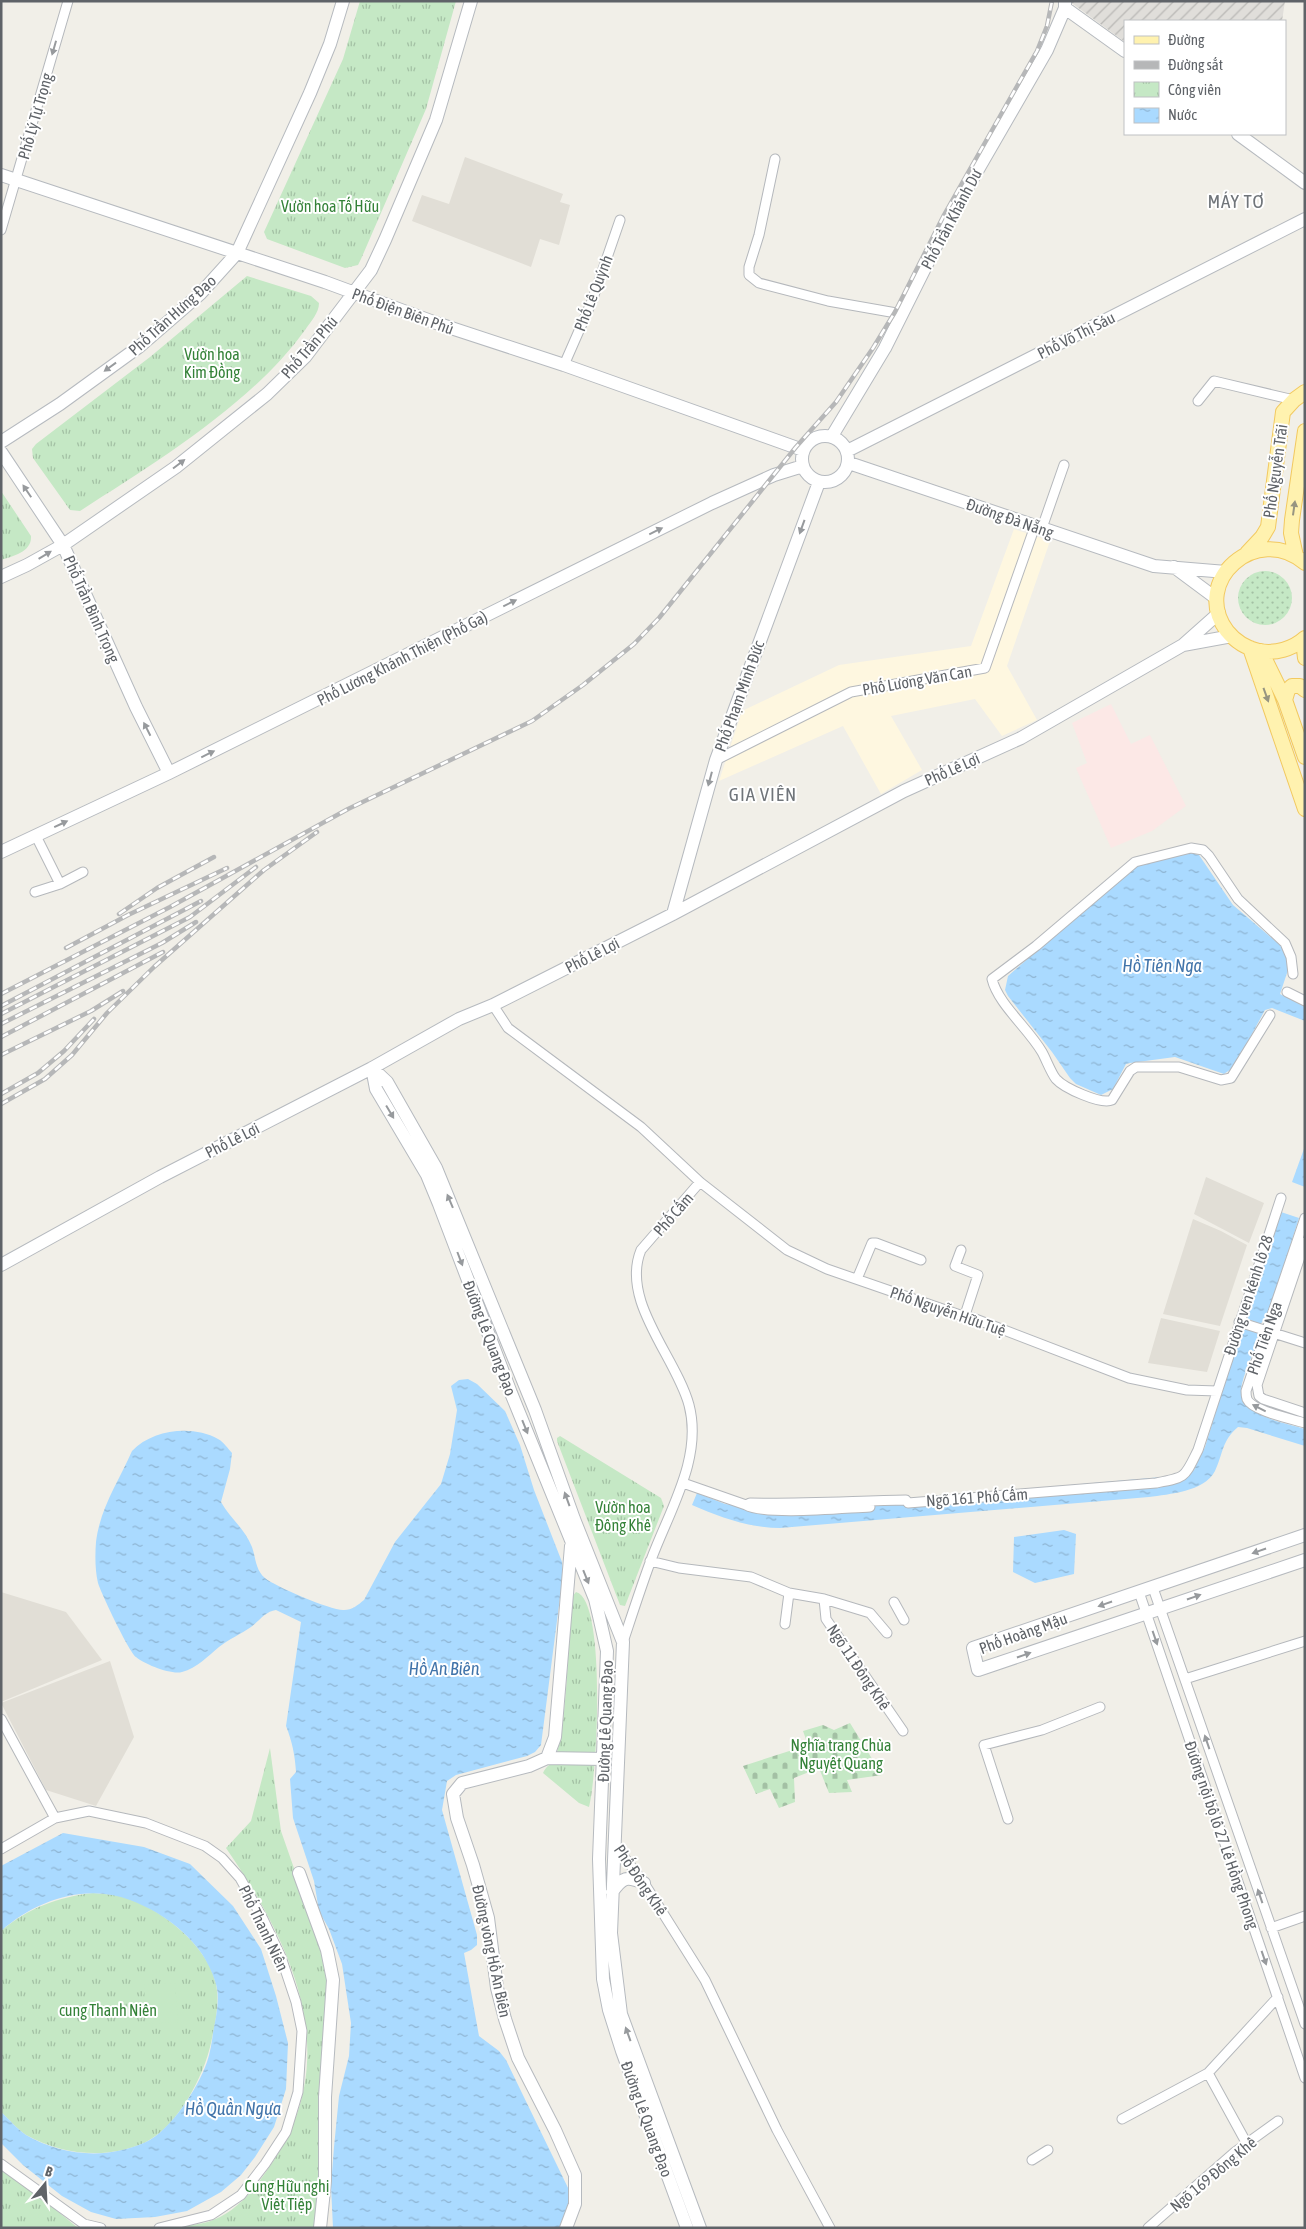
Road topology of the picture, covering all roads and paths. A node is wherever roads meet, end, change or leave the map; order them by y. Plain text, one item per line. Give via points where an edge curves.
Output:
1 (68, 1) edge
2 (343, 1) edge
3 (472, 1) edge
4 (1065, 5) edge
5 (1124, 50) edge
6 (1239, 135) edge
7 (775, 159) dead end
8 (1, 175) edge
9 (16, 180) junction
10 (1305, 183) edge
11 (620, 220) dead end
12 (1305, 220) edge
13 (1, 230) edge
14 (237, 253) junction
15 (354, 293) junction
16 (902, 314) junction
17 (564, 365) junction
18 (1299, 396) edge
19 (1198, 401) dead end
20 (1305, 431) edge
21 (832, 436) junction
22 (1, 442) edge
23 (803, 450) junction
24 (1, 452) edge
25 (848, 457) junction
26 (1064, 465) dead end
27 (803, 466) junction
28 (819, 482) junction
29 (1038, 527) junction
30 (63, 544) junction
31 (1247, 553) junction
32 (1302, 560) edge
33 (1174, 567) junction
34 (1226, 572) junction
35 (1, 577) edge
36 (1218, 606) junction
37 (1232, 636) junction
38 (1304, 640) edge
39 (1183, 646) junction
40 (1256, 650) junction
41 (1305, 658) edge
42 (1305, 690) edge
43 (1285, 700) junction
44 (1305, 758) edge
45 (716, 760) junction
46 (169, 773) junction
47 (1305, 808) edge
48 (36, 836) junction
49 (1, 852) edge
50 (83, 872) dead end
51 (60, 884) junction
52 (35, 892) dead end
53 (673, 914) junction
54 (1293, 974) dead end
55 (1287, 992) dead end
56 (1305, 1000) edge
57 (493, 1005) junction
58 (1270, 1015) dead end
59 (372, 1068) junction
60 (700, 1182) junction
61 (1281, 1198) dead end
62 (1305, 1218) edge
63 (1305, 1242) edge
64 (961, 1250) dead end
65 (921, 1260) dead end
66 (1, 1265) edge
67 (857, 1279) junction
68 (965, 1315) junction
69 (1239, 1322) junction
70 (1270, 1332) junction
71 (1305, 1343) edge
72 (1217, 1391) junction
73 (1305, 1413) edge
74 (1305, 1423) edge
75 (683, 1483) junction
76 (674, 1501) joint
77 (574, 1519) junction
78 (1305, 1535) edge
79 (571, 1542) junction
80 (1305, 1560) edge
81 (650, 1561) junction
82 (1153, 1588) junction
83 (1139, 1592) junction
84 (789, 1593) junction
85 (824, 1599) junction
86 (894, 1602) dead end
87 (1160, 1609) junction
88 (1146, 1614) junction
89 (1066, 1617) junction
90 (904, 1620) dead end
91 (785, 1624) dead end
92 (887, 1633) dead end
93 (1074, 1638) junction
94 (1305, 1641) edge
95 (623, 1642) junction
96 (607, 1651) junction
97 (1185, 1679) junction
98 (1100, 1706) dead end
99 (1, 1719) edge
100 (903, 1731) dead end
101 (547, 1758) junction
102 (604, 1759) junction
103 (55, 1818) junction
104 (1008, 1819) dead end
105 (600, 1844) junction
106 (615, 1845) junction
107 (1, 1849) edge
108 (300, 1873) dead end
109 (644, 1883) junction
110 (612, 1892) junction
111 (1305, 1916) edge
112 (1271, 1928) junction
113 (1278, 1998) junction
114 (1305, 2024) edge
115 (1208, 2072) junction
116 (1305, 2078) edge
117 (1122, 2119) dead end
118 (1278, 2121) dead end
119 (1246, 2144) junction
120 (1048, 2150) dead end
121 (1032, 2160) dead end
122 (1, 2164) edge
123 (102, 2228) edge
124 (159, 2228) edge
125 (320, 2228) edge
126 (566, 2228) edge
127 (687, 2228) edge
128 (700, 2228) edge
129 (830, 2228) edge
130 (1148, 2228) edge

1 -> 9 street, Phố Lý Tự Trọng
2 - 14 street, Phố Trần Hưng Đạo via 310,93
3 - 15 street, Phố Trần Phú via 436,120 372,267
4 - 5 street
4 - 16 street, Phố Trần Khánh Dư via 1047,50 950,218
6 - 10 street
7 - 16 street via 749,275 759,282 828,301
8 - 9 street, Phố Điện Biên Phủ
9 - 13 street, Phố Lý Tự Trọng
9 - 14 street, Phố Điện Biên Phủ
11 - 17 street, Phố Lê Quýnh via 592,301
12 - 25 street, Phố Võ Thị Sáu
14 - 15 street, Phố Điện Biên Phủ
14 -> 22 street, Phố Trần Hưng Đạo via 200,294 140,346
15 - 17 street, Phố Điện Biên Phủ
30 -> 15 street, Phố Trần Phú via 176,467 267,394 305,357
16 - 21 street, Phố Trần Khánh Dư
17 - 23 street, Phố Điện Biên Phủ
18 - 19 street via 1214,381
18 - 31 main road, Phố Nguyễn Trãi via 1283,412 1268,527
32 -> 20 main road, Phố Nguyễn Trãi via 1291,533
21 - 23 street via 816,437
21 - 25 street via 841,442
23 - 27 street
30 -> 24 street, Phố Trần Bình Trọng
25 - 28 street via 838,479
25 - 29 street, Đường Đà Nẵng
26 - 29 street
27 - 28 street
46 -> 27 street, Phố Lương Khánh Thiện (Phố Ga) via 712,503 774,475
28 -> 45 street, Phố Phạm Minh Đức
29 - 33 street, Đường Đà Nẵng via 1154,566
29 - 45 street, Phố Lương Văn Can via 985,668 851,692
35 -> 30 street, Phố Trần Phú
46 -> 30 street, Phố Trần Bình Trọng
31 - 32 main road via 1272,548
31 - 34 main road, Phố Nguyễn Trãi
33 - 34 street, Đường Đà Nẵng
33 - 36 street
34 - 36 main road via 1219,585
36 - 37 main road via 1224,626
36 - 39 street, Phố Lê Lợi
37 - 39 street, Phố Lê Lợi
37 - 40 main road
38 - 40 main road via 1283,650
38 - 41 main road
39 - 53 street, Phố Lê Lợi via 1021,738 904,791
40 - 43 main road
40 -> 47 main road
42 - 43 main road via 1292,686
43 - 44 main road
45 -> 53 street, Phố Phạm Minh Đức
48 -> 46 street, Phố Lương Khánh Thiện (Phố Ga)
48 - 49 street, Phố Lương Khánh Thiện (Phố Ga)
48 - 51 street
50 - 51 street
51 - 52 street
53 - 57 street, Phố Lê Lợi
54 - 58 street via 1291,957 1284,943 1238,899 1209,856 1203,850 1191,848 1135,862 992,979 1001,998 1034,1038 1057,1080 1103,1102 1112,1100 1132,1068 1136,1067 1179,1067 1221,1080 1232,1078
55 - 56 street
57 - 59 street, Phố Lê Lợi via 459,1019
57 - 60 street, Phố Cấm via 508,1028 641,1127
59 - 66 street, Phố Lê Lợi via 160,1177
77 -> 59 street, Đường Lê Quang Đạo via 535,1410 436,1168 387,1082
59 -> 79 street, Đường Lê Quang Đạo via 376,1089 433,1190
60 - 67 street, Phố Nguyễn Hữu Tuệ via 787,1250
60 - 75 street, Phố Cấm via 640,1250 636,1262 642,1303 650,1325 675,1370 689,1405 693,1431 691,1455
61 - 69 street, Đường ven kênh lô 28
62 - 70 street, Phố Tiên Nga
63 - 70 street, Phố Tiên Nga
64 - 68 street via 955,1266 978,1275
65 - 67 street via 872,1243
67 - 68 street, Phố Nguyễn Hữu Tuệ via 918,1302
68 - 72 street, Phố Nguyễn Hữu Tuệ via 1129,1378 1187,1390
69 - 70 street
69 - 72 street, Đường ven kênh lô 28
70 - 71 street
70 - 73 street, Phố Tiên Nga via 1258,1385 1259,1396
74 -> 70 street, Phố Tiên Nga via 1266,1412 1247,1399 1246,1391
72 - 75 street, Ngõ 161 Phố Cấm via 1189,1469 1181,1478 1156,1483 908,1502 906,1505 753,1509
75 - 76 street, Phố Cấm
76 - 81 street, Phố Đông Khê
77 - 79 street
77 - 95 street, Đường Lê Quang Đạo
78 -> 82 street, Phố Hoàng Mậu
79 -> 96 street, Đường Lê Quang Đạo via 595,1599
79 - 101 street via 554,1737
87 -> 80 street, Phố Hoàng Mậu
81 - 84 street via 751,1577
81 - 95 street, Phố Đông Khê
82 - 83 street, Phố Hoàng Mậu
82 - 87 street
83 - 88 street, Đường nội bộ lô 27 Lê Hồng Phong
83 -> 89 street, Phố Hoàng Mậu
84 - 85 street
84 - 91 street
85 - 92 street via 870,1613
85 - 100 street, Ngõ 11 Đông Khê via 826,1618
86 - 90 street
87 - 88 street, Phố Hoàng Mậu
87 - 97 street
88 - 93 street, Phố Hoàng Mậu
88 -> 113 street, Đường nội bộ lô 27 Lê Hồng Phong
89 - 93 street
89 -> 93 street, Phố Hoàng Mậu via 973,1648 978,1670
94 - 97 street
95 - 96 street
95 - 106 street, Phố Đông Khê
96 - 102 street, Đường Lê Quang Đạo
112 -> 97 street
98 - 104 street via 1042,1730 984,1745
99 - 103 street
101 - 102 street, Đường vòng Hồ An Biên
101 - 126 street, Đường vòng Hồ An Biên via 529,1766 462,1783 453,1794 488,1918 497,1988 505,2020 518,2058 575,2175 575,2204
102 - 105 street, Đường Lê Quang Đạo
103 - 107 street, Phố Thanh Niên
103 - 124 street, Phố Thanh Niên via 89,1811 146,1824 205,1846 222,1858 240,1878 264,1919 296,2002 302,2031 298,2092 286,2132 241,2195 211,2215
105 - 106 street
105 - 127 street, Đường Lê Quang Đạo via 601,1943 609,2010
106 - 109 street, Phố Đông Khê
106 - 110 street, Đường Lê Quang Đạo
108 - 125 street via 334,1980
109 - 110 street via 626,1878
109 - 129 street, Phố Đông Khê via 705,1980 777,2130
128 -> 110 street, Đường Lê Quang Đạo via 620,2014 611,1932
111 - 112 street
112 - 114 street
113 - 115 street
113 - 116 street, Đường nội bộ lô 27 Lê Hồng Phong
115 - 117 street
115 - 119 street
118 - 119 street, Ngõ 169 Đông Khê
119 - 130 street, Ngõ 169 Đông Khê
120 - 121 street
122 - 123 street via 84,2224

